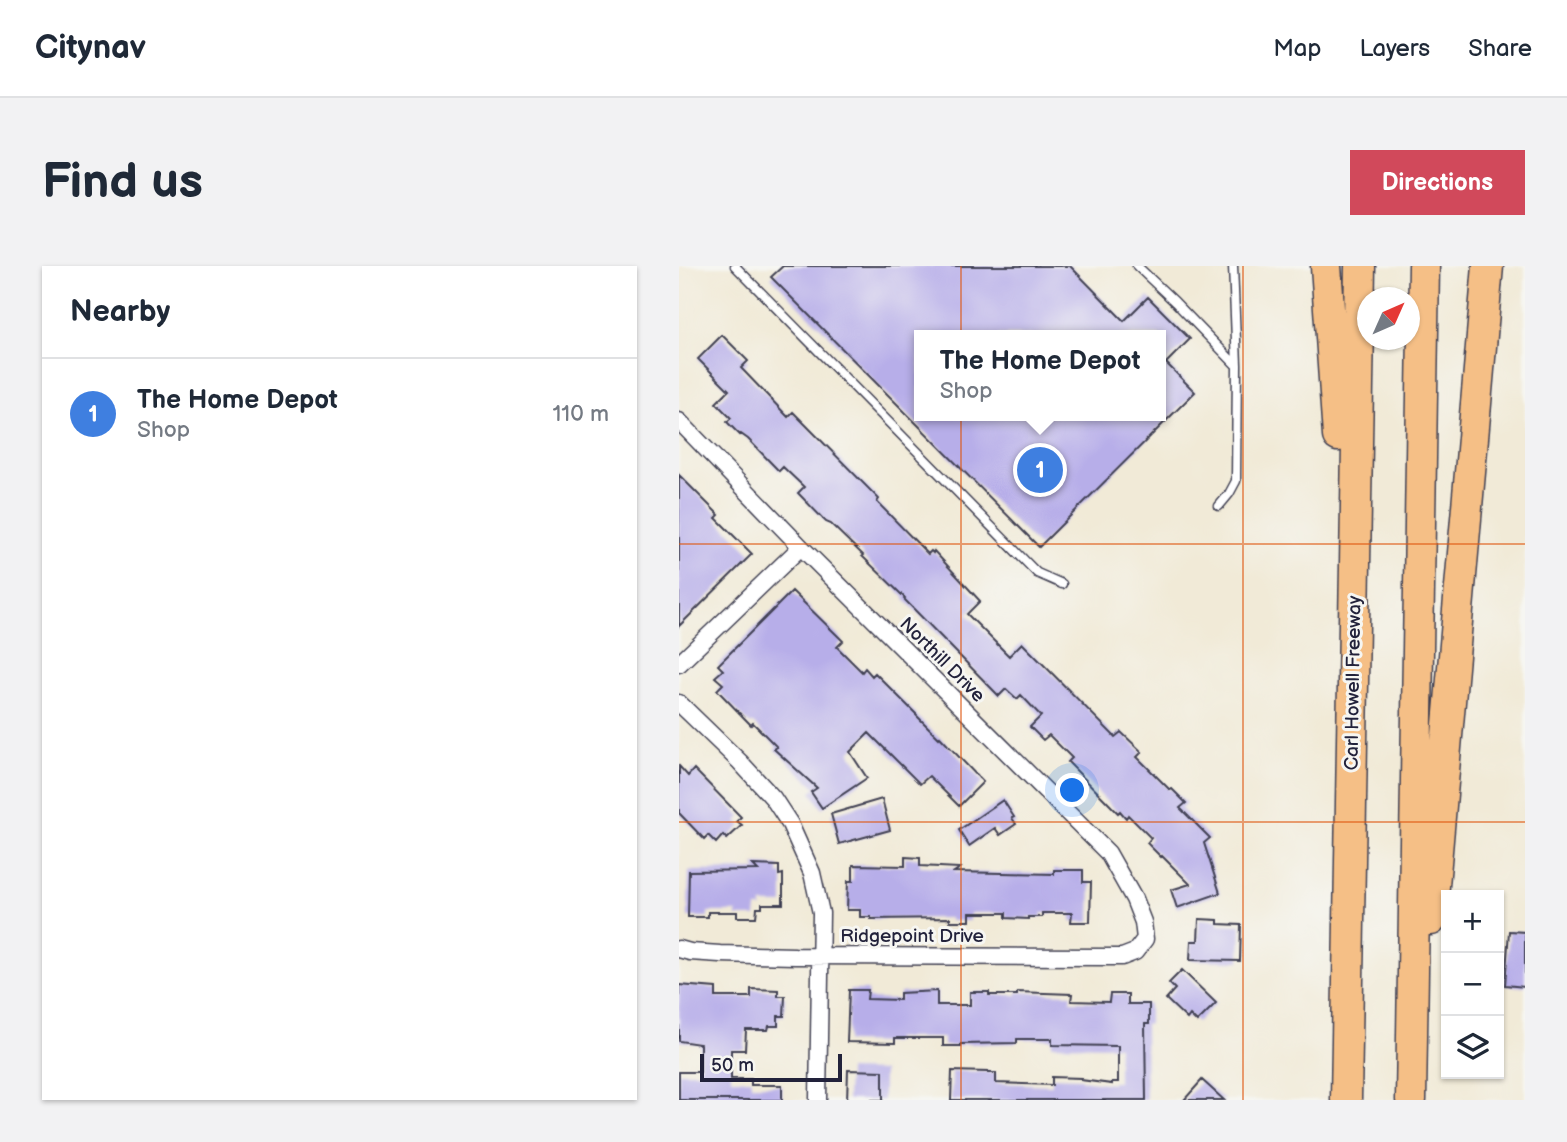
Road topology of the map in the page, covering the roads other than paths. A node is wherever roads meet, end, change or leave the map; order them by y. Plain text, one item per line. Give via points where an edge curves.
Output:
1 (735, 266) edge
2 (1136, 266) edge
3 (1233, 266) edge
4 (1326, 266) edge
5 (1360, 266) edge
6 (1424, 266) edge
7 (1488, 266) edge
8 (1237, 365) junction
9 (679, 421) edge
10 (1219, 506) dead end
11 (801, 547) junction
12 (1062, 584) dead end
13 (679, 664) edge
14 (679, 703) edge
15 (1349, 891) junction
16 (1142, 945) joint
17 (679, 949) edge
18 (821, 956) junction
19 (1413, 987) junction
20 (818, 1100) edge
21 (1346, 1100) edge
22 (1411, 1100) edge

1 - 12 lane via 1037,573
2 - 8 lane
3 - 8 lane
4 - 15 highway via 1339,462
5 - 15 highway, Carl Howell Freeway
6 - 19 highway
7 - 19 highway via 1430,930
8 - 10 lane via 1236,481
9 - 11 street, Northill Drive
11 - 13 street
11 - 16 street, Northill Drive via 1108,853 1143,922
14 - 18 street via 740,762 790,824 815,887 821,913
15 - 21 highway, Carl Howell Freeway
16 - 18 street, Ridgepoint Drive via 1122,957
17 - 18 street, Ridgepoint Drive
18 - 20 street
19 - 22 highway

